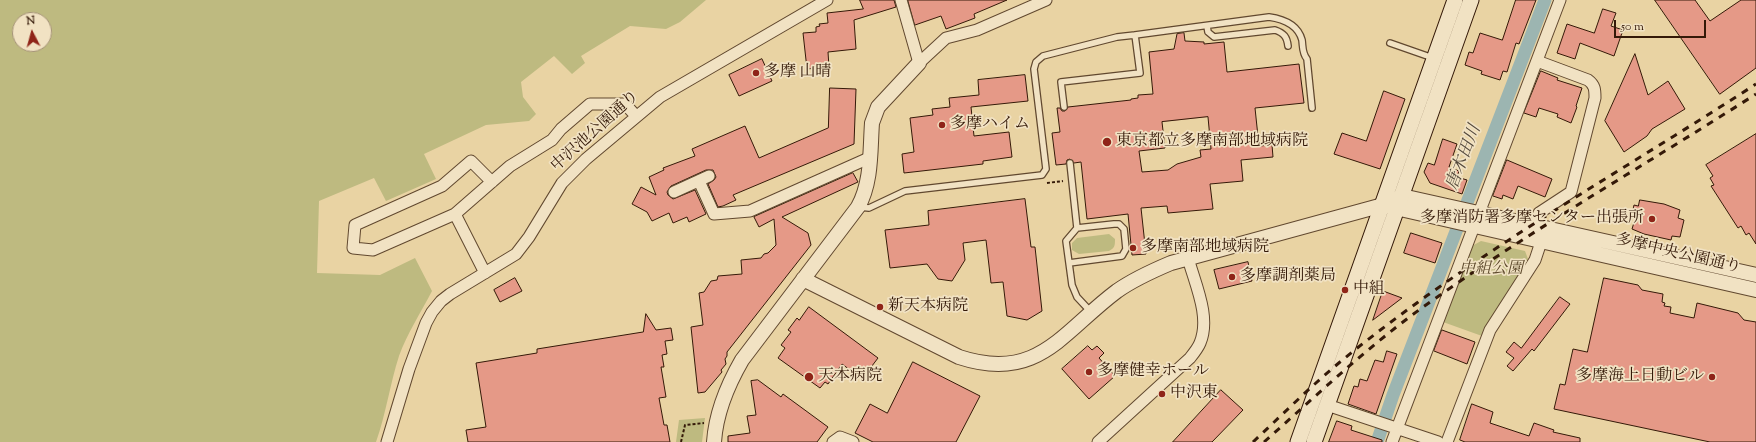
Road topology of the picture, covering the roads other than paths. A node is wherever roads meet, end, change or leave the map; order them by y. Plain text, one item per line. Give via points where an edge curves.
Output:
1 (827, 0) edge
2 (901, 0) edge
3 (1046, 0) edge
4 (1455, 0) edge
5 (1471, 0) edge
6 (1560, 0) edge
7 (1207, 26) junction
8 (1135, 35) junction
9 (1390, 43) dead end
10 (1288, 46) dead end
11 (1434, 59) junction
12 (1537, 61) junction
13 (919, 63) junction
14 (1064, 107) dead end
15 (1312, 108) dead end
16 (636, 116) junction
17 (869, 158) junction
18 (1070, 163) dead end
19 (709, 176) dead end
20 (699, 181) junction
21 (492, 182) junction
22 (674, 192) dead end
23 (1400, 202) junction
24 (1383, 205) junction
25 (858, 207) junction
26 (1475, 213) junction
27 (455, 214) junction
28 (1470, 226) junction
29 (1534, 226) junction
30 (1077, 228) junction
31 (1541, 242) junction
32 (1643, 250) junction
33 (1188, 258) junction
34 (1069, 263) junction
35 (1640, 264) junction
36 (485, 273) junction
37 (1756, 276) edge
38 (803, 279) junction
39 (1756, 290) edge
40 (1091, 312) junction
41 (1327, 405) junction
42 (1394, 428) junction
43 (387, 442) edge
44 (714, 442) edge
45 (833, 442) edge
46 (853, 442) edge
47 (1098, 442) edge
48 (1298, 442) edge
49 (1314, 442) edge
50 (1392, 442) edge
51 (1438, 442) edge
52 (1447, 442) edge

1 - 16 street, 中沢池公園通り via 660,97
2 - 13 street
3 - 13 street via 977,30 946,38
4 - 11 main road
5 - 23 main road
6 - 12 street
7 - 8 lane
7 - 10 lane via 1208,32 1214,37 1275,30 1283,33
7 - 15 lane via 1269,17 1280,19 1296,29 1307,59
8 - 14 lane via 1140,73 1060,82
8 - 25 lane via 1117,37 1043,56 1036,62 1034,70 1046,169 1042,175 905,191 869,208
9 - 11 lane
11 - 24 main road
12 - 26 street
12 - 29 street via 1588,80 1593,84 1595,98 1572,192 1539,213
13 - 17 street via 874,114
16 - 21 street via 625,104 590,104 552,140 510,166
16 - 36 street, 中沢池公園通り via 562,183 516,254
17 - 20 street via 750,211 714,214
17 - 25 street via 865,195
18 - 30 lane
19 - 20 street
20 - 22 street
21 - 27 street
21 - 27 street via 472,161 442,186 355,225 353,248 373,250
23 - 24 street
23 - 26 street, 多摩中央公園通り
23 - 28 street, 多摩中央公園通り via 1449,221
23 - 41 main road
24 - 33 street
24 - 48 main road
25 - 38 street
26 - 28 street
26 - 29 street, 多摩中央公園通り
27 - 36 street
28 - 31 street, 多摩中央公園通り
28 - 42 street
29 - 32 street, 多摩中央公園通り
30 - 34 lane via 1066,241
30 - 34 lane via 1119,224 1124,229 1126,249 1122,256 1118,257
31 - 35 street, 多摩中央公園通り
31 - 52 street via 1534,260 1490,330
32 - 35 street
32 - 37 street, 多摩中央公園通り
33 - 40 street via 1133,281
33 - 47 street via 1204,318 1200,344 1190,358
34 - 40 lane via 1074,291
35 - 39 street, 多摩中央公園通り
36 - 43 street, 中沢池公園通り via 450,294 432,312 408,369
38 - 40 street via 959,357 976,363 1013,364 1039,355
38 - 44 street via 734,373 719,410
41 - 42 street
41 - 49 main road
42 - 50 street
42 - 51 street
45 - 46 street via 840,437

